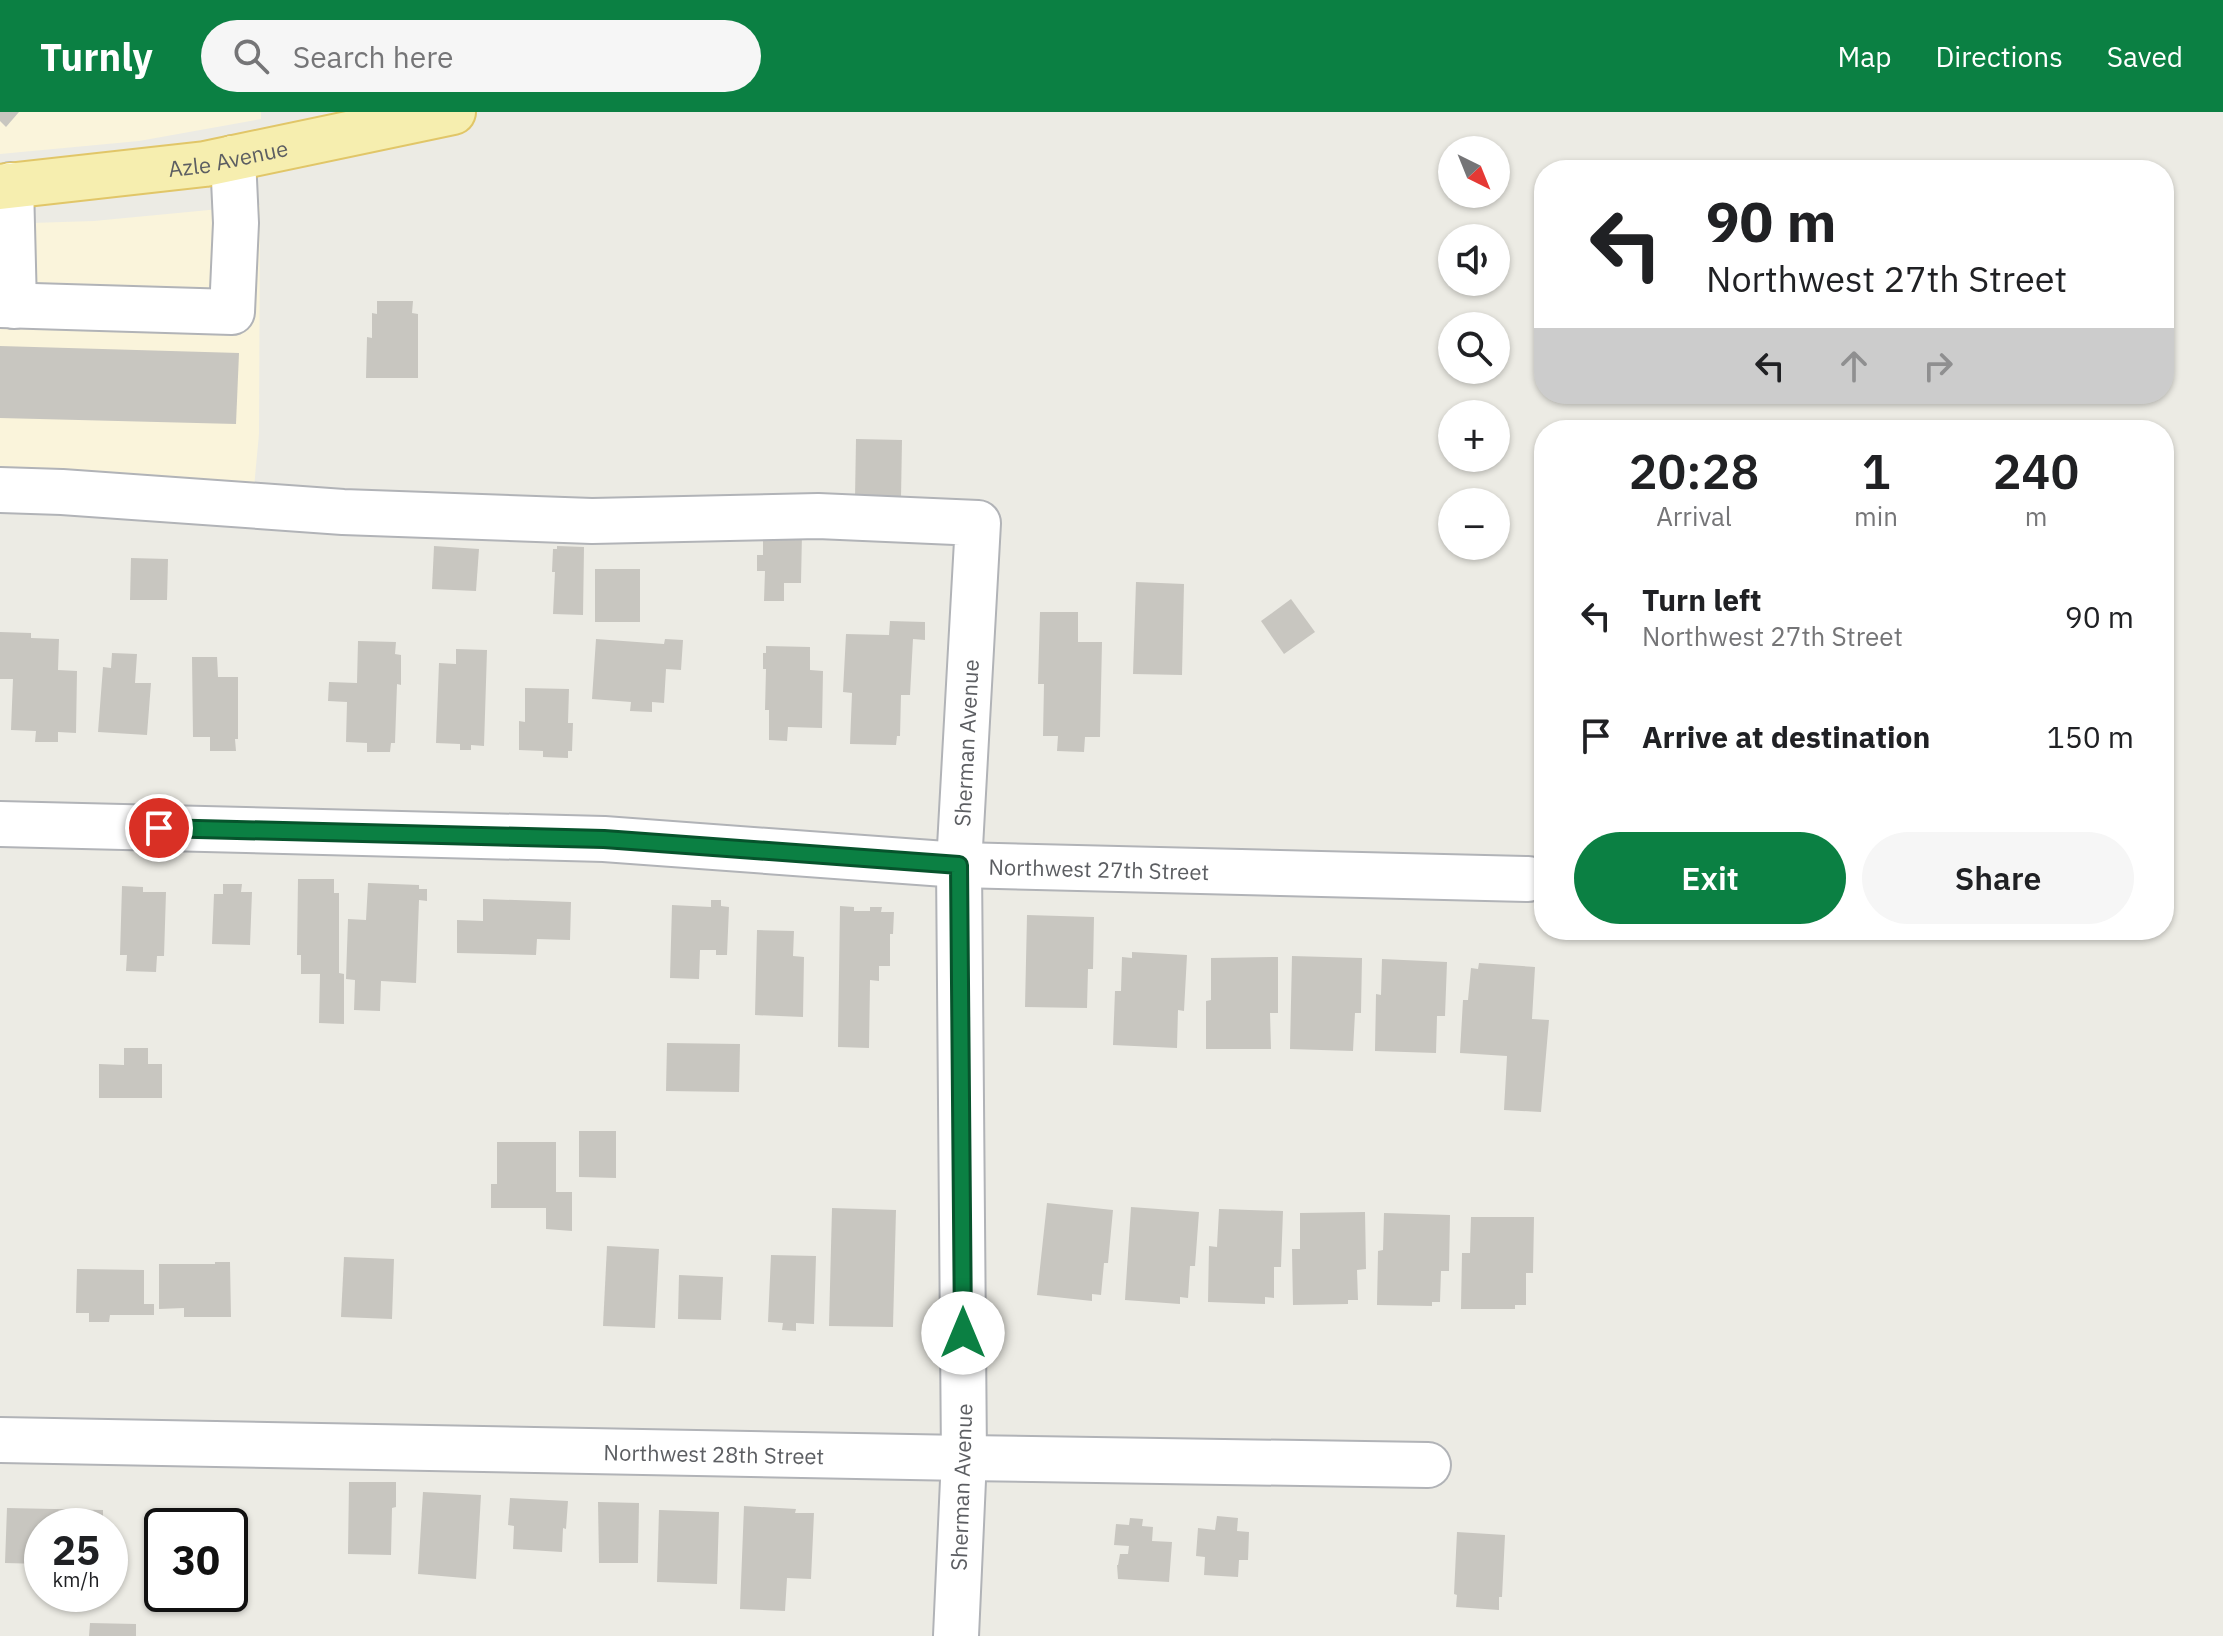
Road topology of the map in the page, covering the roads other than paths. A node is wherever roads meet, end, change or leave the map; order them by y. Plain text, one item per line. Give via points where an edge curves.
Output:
1 (453, 112) edge
2 (233, 158) junction
3 (6, 186) edge
4 (7, 306) edge
5 (0, 490) edge
6 (0, 824) edge
7 (959, 865) junction
8 (1528, 879) dead end
9 (0, 1440) edge
10 (964, 1458) junction
11 (1428, 1465) dead end
12 (956, 1636) edge

1 - 2 main road, Azle Avenue
2 - 3 main road, Azle Avenue
2 - 4 street via 232,312
3 - 4 street
5 - 7 street, Sherman Avenue via 561,520 818,516 978,523
6 - 7 street, Northwest 27th Street via 604,839
7 - 8 street, Northwest 27th Street
7 - 10 street, Sherman Avenue
9 - 10 street, Northwest 28th Street
10 - 11 street, Northwest 28th Street
10 - 12 street, Sherman Avenue

